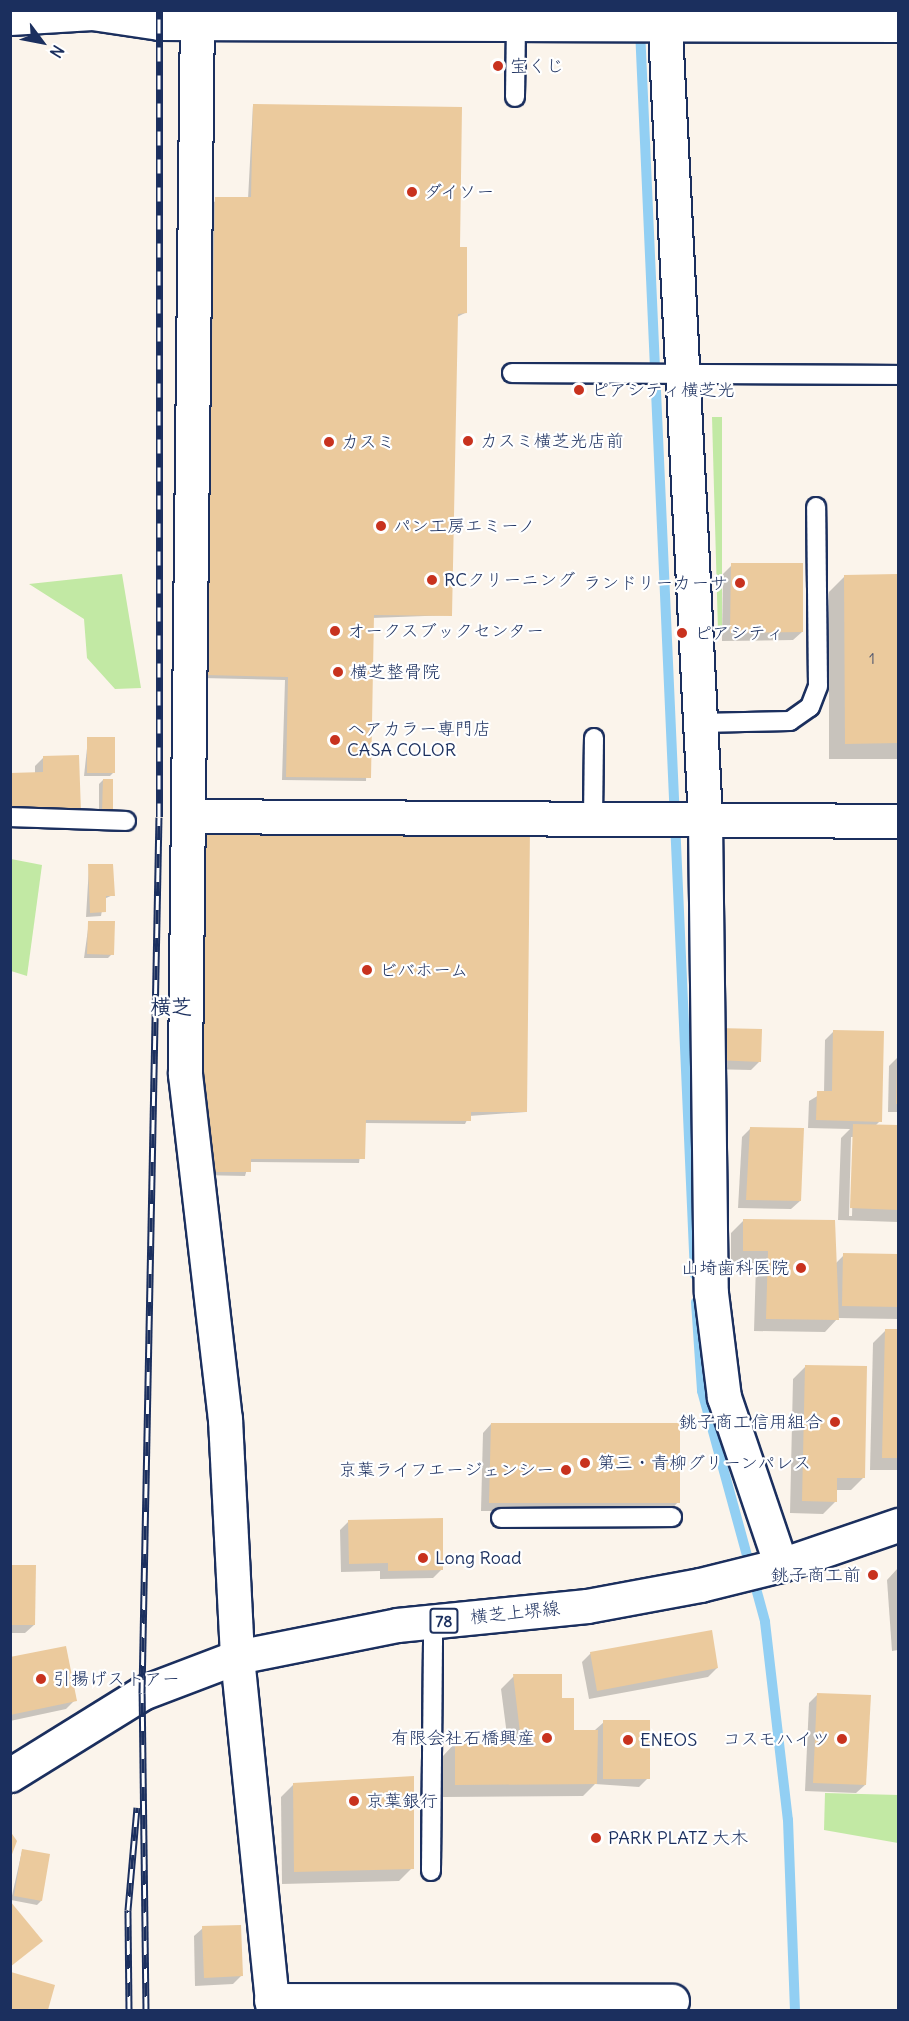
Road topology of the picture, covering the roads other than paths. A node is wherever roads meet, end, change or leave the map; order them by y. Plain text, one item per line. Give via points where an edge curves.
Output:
1 (197, 16) edge
2 (10, 18) edge
3 (664, 18) edge
4 (516, 22) junction
5 (898, 24) edge
6 (515, 97) dead end
7 (512, 373) dead end
8 (684, 374) junction
9 (898, 375) edge
10 (816, 507) dead end
11 (700, 723) junction
12 (594, 738) dead end
13 (188, 816) junction
14 (10, 817) edge
15 (594, 819) junction
16 (701, 820) junction
17 (126, 821) dead end
18 (898, 821) edge
19 (672, 1517) dead end
20 (501, 1518) dead end
21 (898, 1525) edge
22 (781, 1565) junction
23 (433, 1622) junction
24 (237, 1658) junction
25 (10, 1775) edge
26 (431, 1870) dead end
27 (672, 2001) dead end
28 (272, 2005) edge

1 - 2 street via 92,13
1 - 4 street
1 - 13 street
3 - 4 street
3 - 5 street
3 - 8 street
4 - 6 lane
7 - 8 lane
8 - 9 lane
8 - 11 street
10 - 11 lane via 818,686 810,707 790,721
11 - 16 street
12 - 15 lane
13 - 15 street
13 - 24 street via 185,1074 225,1419
14 - 17 lane
15 - 16 street
16 - 18 street
16 - 22 street via 711,1293 724,1397
19 - 20 lane
21 - 22 street, 横芝上堺線 / 78
22 - 23 street, 横芝上堺線 / 78 via 586,1606
23 - 24 street, 横芝上堺線 / 78
23 - 26 lane
24 - 25 street, 横芝上堺線 / 78 via 142,1693
24 - 28 street
27 - 28 street

